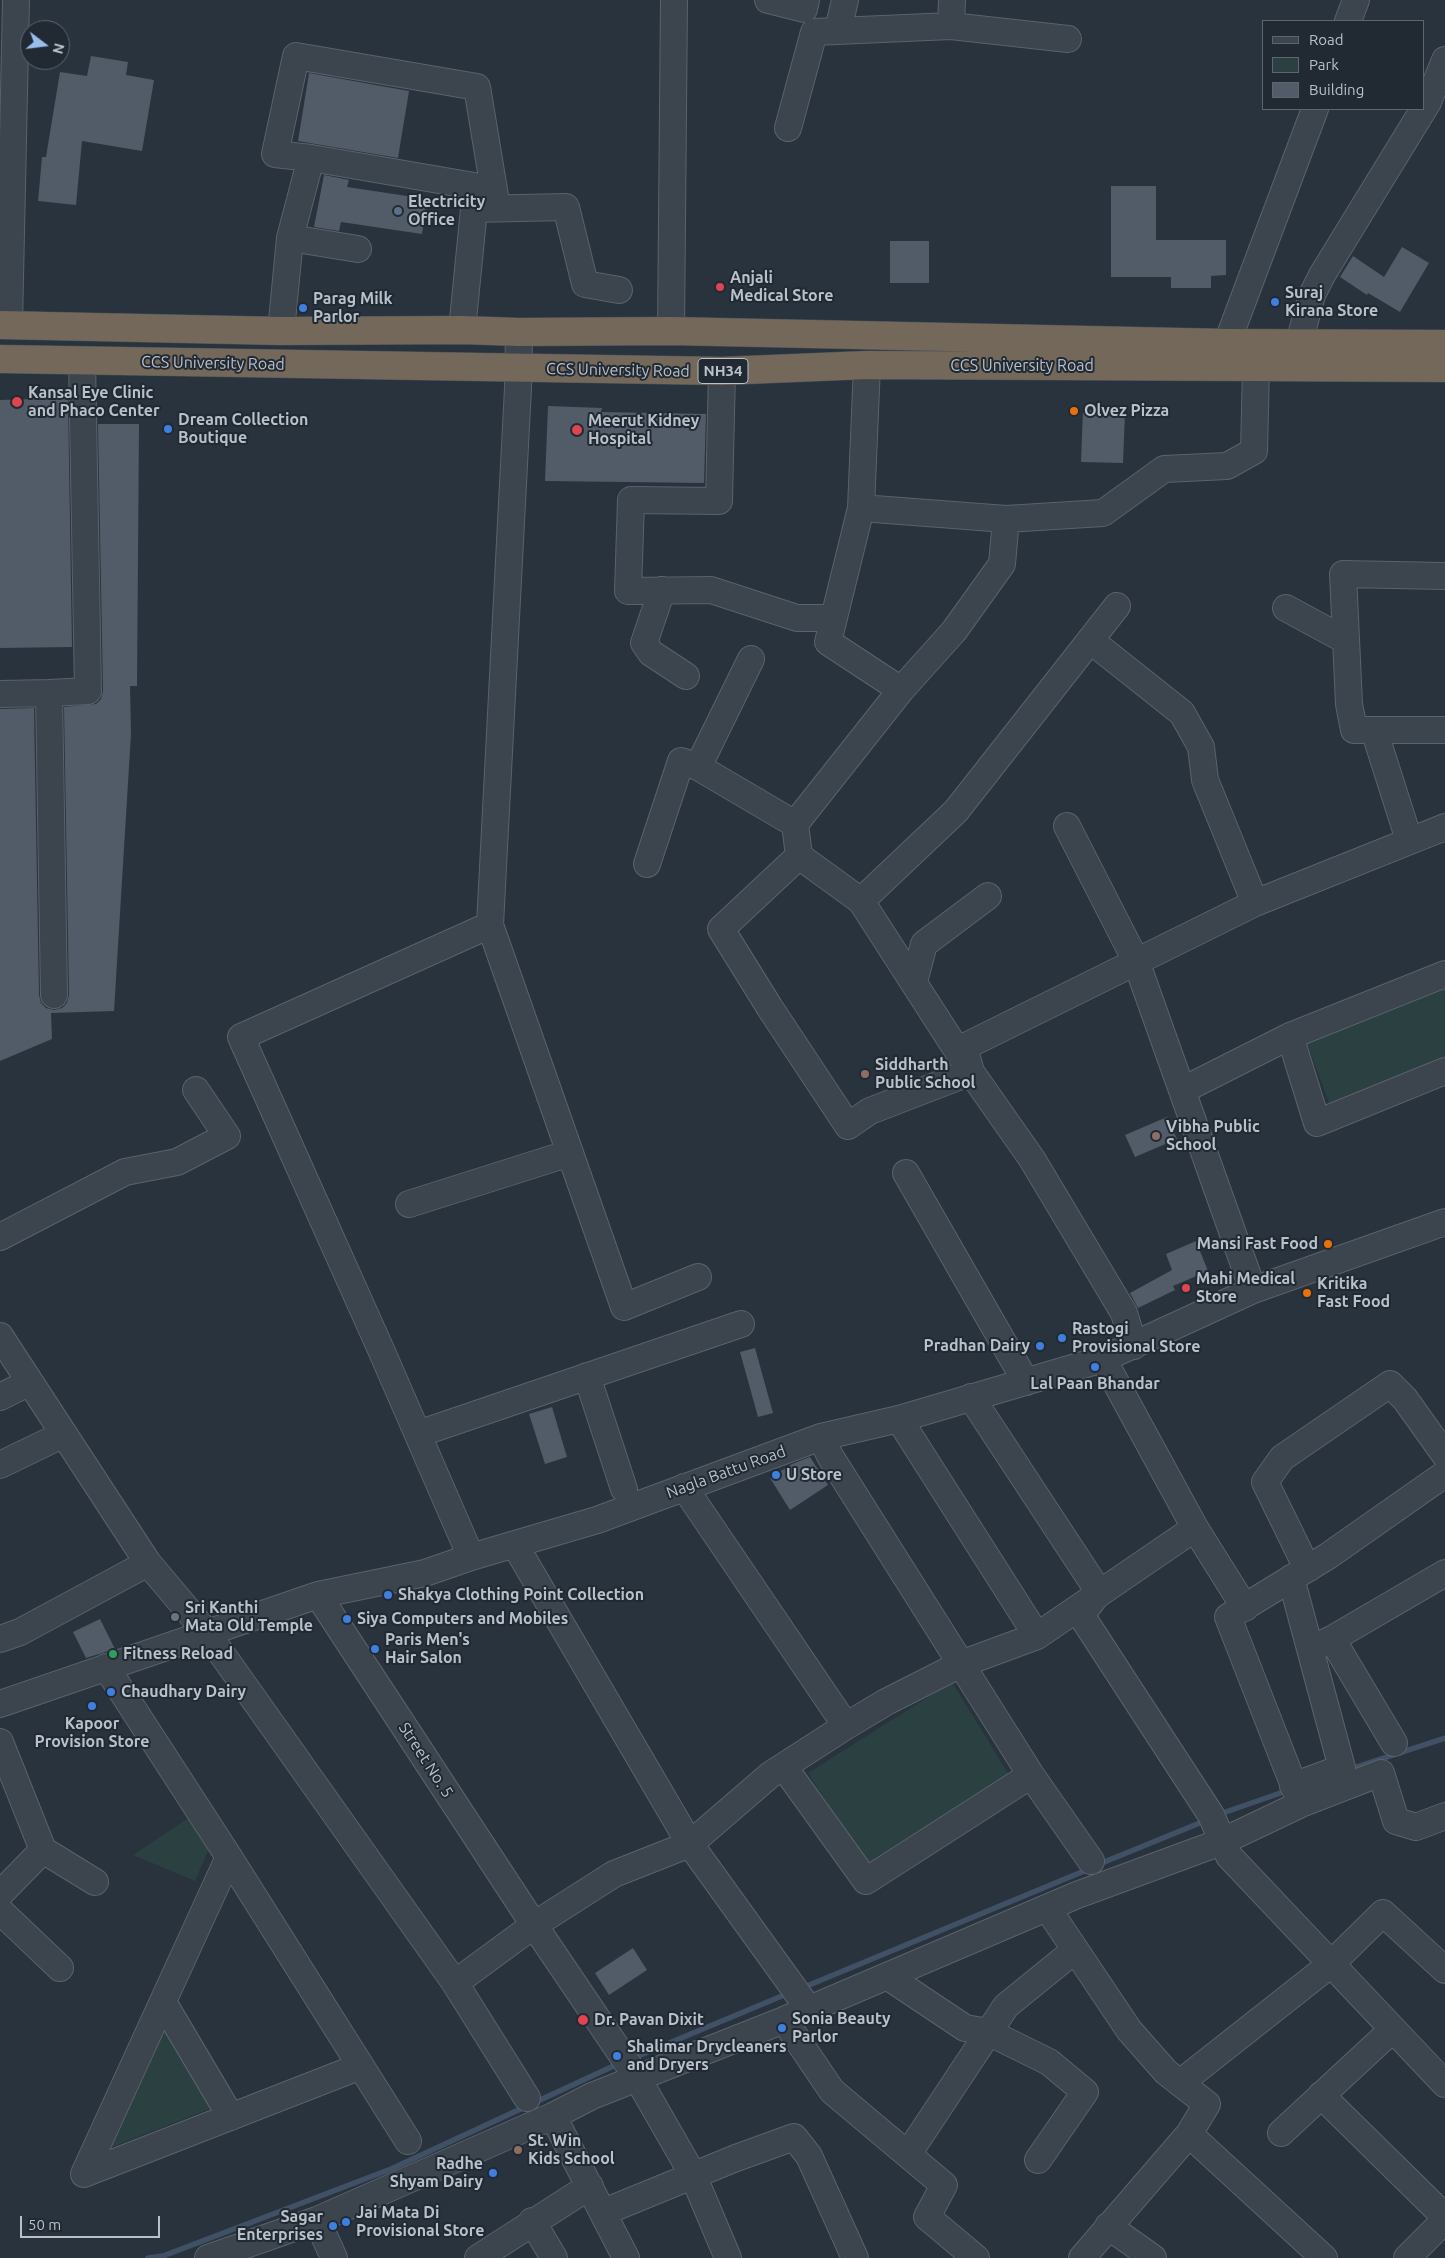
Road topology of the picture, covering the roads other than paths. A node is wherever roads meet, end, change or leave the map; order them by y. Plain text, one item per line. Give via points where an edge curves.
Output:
1 (16, 0) edge
2 (674, 0) edge
3 (768, 0) edge
4 (806, 0) edge
5 (845, 0) edge
6 (952, 0) edge
7 (1356, 0) edge
8 (1348, 20) edge
9 (950, 26) junction
10 (838, 30) junction
11 (1068, 39) dead end
12 (1445, 60) edge
13 (1425, 107) edge
14 (1315, 110) edge
15 (1423, 110) edge
16 (788, 128) dead end
17 (312, 158) junction
18 (485, 208) junction
19 (290, 238) junction
20 (358, 249) dead end
21 (619, 290) dead end
22 (5, 325) edge
23 (462, 330) junction
24 (281, 331) junction
25 (671, 331) junction
26 (519, 332) junction
27 (1227, 343) junction
28 (1299, 343) junction
29 (1445, 344) edge
30 (0, 359) edge
31 (82, 360) junction
32 (867, 365) junction
33 (1256, 367) junction
34 (1445, 368) edge
35 (519, 369) junction
36 (722, 371) junction
37 (862, 508) junction
38 (1006, 519) junction
39 (1445, 576) edge
40 (662, 590) junction
41 (1117, 606) dead end
42 (1286, 608) dead end
43 (834, 618) junction
44 (1090, 640) junction
45 (1345, 640) junction
46 (751, 659) dead end
47 (686, 676) dead end
48 (901, 690) junction
49 (49, 693) junction
50 (0, 694) edge
51 (1374, 730) junction
52 (1445, 730) edge
53 (698, 767) junction
54 (795, 824) junction
55 (1067, 826) dead end
56 (1445, 826) edge
57 (1409, 840) junction
58 (799, 856) junction
59 (647, 864) dead end
60 (988, 896) dead end
61 (861, 901) junction
62 (1255, 903) junction
63 (490, 924) junction
64 (1136, 961) junction
65 (1445, 974) edge
66 (914, 982) junction
67 (54, 995) dead end
68 (1290, 1036) junction
69 (1445, 1071) edge
70 (971, 1072) junction
71 (196, 1090) dead end
72 (1184, 1090) junction
73 (570, 1153) junction
74 (906, 1173) dead end
75 (409, 1204) dead end
76 (1441, 1229) edge
77 (0, 1238) edge
78 (698, 1277) dead end
79 (1253, 1290) junction
80 (741, 1324) dead end
81 (0, 1336) edge
82 (1134, 1346) junction
83 (1103, 1359) junction
84 (587, 1376) junction
85 (30, 1382) junction
86 (1026, 1382) junction
87 (0, 1397) edge
88 (971, 1397) junction
89 (899, 1419) junction
90 (64, 1434) junction
91 (418, 1434) junction
92 (821, 1437) junction
93 (1445, 1455) edge
94 (0, 1465) edge
95 (1445, 1474) edge
96 (684, 1487) junction
97 (624, 1489) dead end
98 (1195, 1528) junction
99 (516, 1545) junction
100 (471, 1557) junction
101 (148, 1563) junction
102 (1300, 1573) junction
103 (1445, 1574) edge
104 (1099, 1592) junction
105 (318, 1595) junction
106 (1245, 1608) junction
107 (207, 1633) junction
108 (1037, 1636) junction
109 (0, 1640) edge
110 (1321, 1644) junction
111 (961, 1664) junction
112 (106, 1667) junction
113 (0, 1704) edge
114 (846, 1726) junction
115 (0, 1742) edge
116 (1394, 1743) dead end
117 (784, 1767) junction
118 (1031, 1775) junction
119 (1297, 1794) junction
120 (1445, 1816) edge
121 (1217, 1830) junction
122 (690, 1844) junction
123 (43, 1850) junction
124 (229, 1857) junction
125 (1091, 1861) dead end
126 (95, 1882) dead end
127 (0, 1894) edge
128 (1048, 1909) junction
129 (0, 1911) edge
130 (534, 1925) junction
131 (1075, 1950) junction
132 (1331, 1964) junction
133 (60, 1968) dead end
134 (1445, 1970) edge
135 (887, 1976) junction
136 (454, 1983) junction
137 (803, 2001) dead end
138 (163, 2002) junction
139 (784, 2020) junction
140 (1393, 2029) junction
141 (988, 2032) junction
142 (361, 2066) junction
143 (632, 2069) junction
144 (1180, 2083) junction
145 (1445, 2084) edge
146 (1321, 2095) junction
147 (527, 2098) dead end
148 (553, 2116) junction
149 (231, 2117) junction
150 (1281, 2133) dead end
151 (1189, 2134) junction
152 (408, 2141) dead end
153 (908, 2154) junction
154 (1038, 2160) dead end
155 (693, 2175) junction
156 (590, 2186) junction
157 (604, 2212) junction
158 (1445, 2218) edge
159 (317, 2220) junction
160 (532, 2221) junction
161 (1108, 2226) junction
162 (208, 2258) edge
163 (334, 2258) edge
164 (478, 2258) edge
165 (554, 2258) edge
166 (626, 2258) edge
167 (728, 2258) edge
168 (855, 2258) edge
169 (976, 2258) edge
170 (1082, 2258) edge
171 (1153, 2258) edge
172 (1324, 2258) edge
173 (1408, 2258) edge

1 - 22 street
2 - 25 street
3 - 4 street via 804,9
5 - 10 street
6 - 9 street
7 - 8 street
9 - 10 street
9 - 11 street
10 - 16 street via 814,32
12 - 13 street
14 - 27 street
15 - 28 street via 1322,275 1312,295
17 - 18 street via 474,186
17 - 18 street via 275,154 296,56 476,87
17 - 19 street
18 - 21 street via 566,207 585,284
18 - 23 street
19 - 20 street
19 - 24 street
22 - 24 highway, CCS University Road
23 - 24 highway, CCS University Road
23 - 26 highway, CCS University Road
25 - 26 highway, CCS University Road
25 - 27 highway, CCS University Road
26 - 35 street
27 - 28 highway, CCS University Road
28 - 29 highway, CCS University Road
30 - 31 highway, CCS University Road / NH34
31 - 35 highway, CCS University Road / NH34
31 - 49 street via 88,691
32 - 33 highway, CCS University Road / NH34
32 - 36 highway, CCS University Road / NH34
32 - 37 street
33 - 34 highway, CCS University Road / NH34
33 - 38 street via 1254,451 1227,466 1164,469 1103,513
35 - 36 highway, CCS University Road / NH34
35 - 63 street
36 - 40 street via 718,501 631,500 628,591
37 - 38 street
37 - 43 street
38 - 48 street via 1002,564 954,631
39 - 45 street via 1343,574
40 - 43 street via 710,590 797,618
40 - 47 street via 644,643 651,654
41 - 44 street
42 - 45 street
43 - 48 street via 828,642
44 - 61 street via 956,811
44 - 62 street via 1182,713 1201,747 1205,780
45 - 51 street via 1354,730
46 - 53 street
48 - 54 street
49 - 50 street
49 - 67 street
51 - 52 street
51 - 57 street
53 - 54 street
53 - 59 street via 681,761
54 - 58 street
55 - 64 street
56 - 57 street
57 - 62 street
58 - 61 street
58 - 70 street via 721,929 848,1126 870,1111
60 - 66 street via 924,944
61 - 66 street
62 - 64 street
63 - 73 street
63 - 91 street via 241,1037
64 - 70 street via 964,1047
64 - 72 street
65 - 68 street
66 - 70 street
68 - 69 street via 1318,1123
68 - 72 street
70 - 82 street via 1039,1152 1124,1313
71 - 77 street via 227,1136 177,1162 125,1172
72 - 79 street
73 - 75 street
73 - 78 street via 624,1307
74 - 86 street
76 - 79 street, Nagla Battu Road
79 - 82 street, Nagla Battu Road
80 - 84 street
81 - 85 street
82 - 83 street, Nagla Battu Road
83 - 86 street, Nagla Battu Road
83 - 98 street
84 - 91 street
84 - 97 street
85 - 87 street
85 - 90 street
86 - 88 street, Nagla Battu Road
88 - 89 street, Nagla Battu Road
88 - 104 street
89 - 92 street, Nagla Battu Road
89 - 108 street
90 - 94 street
90 - 101 street
91 - 100 street
92 - 96 street, Nagla Battu Road
92 - 111 street
93 - 102 street via 1405,1399 1390,1384 1282,1458 1265,1482 1305,1564
95 - 102 street
96 - 99 street, Nagla Battu Road via 597,1520
96 - 114 street
98 - 104 street
98 - 106 street
99 - 100 street, Nagla Battu Road
99 - 122 street
100 - 105 street, Nagla Battu Road via 425,1573
101 - 107 street
101 - 109 street
102 - 106 street
102 - 110 street
103 - 110 street
104 - 108 street
104 - 121 street via 1080,1615
105 - 107 street, Nagla Battu Road
105 - 130 street, Street No. 5
106 - 119 street via 1228,1617
107 - 112 street, Nagla Battu Road
107 - 136 street
108 - 111 street
110 - 116 street
110 - 119 street via 1342,1768
111 - 114 street
111 - 118 street
112 - 113 street, Nagla Battu Road
112 - 124 street
114 - 117 street
115 - 123 street
117 - 118 street via 866,1881
117 - 122 street via 770,1775
118 - 125 street
119 - 120 street via 1381,1773 1396,1821 1416,1827
119 - 121 street
121 - 128 street
121 - 132 street via 1229,1856
122 - 130 street via 614,1874
122 - 137 street
123 - 126 street
123 - 127 street
124 - 138 street
124 - 142 street
128 - 131 street
128 - 135 street
129 - 133 street
130 - 136 street
130 - 143 street, Street No. 5
131 - 141 street via 1006,2006
131 - 144 street via 1129,2030
132 - 134 street via 1384,1913
132 - 140 street
132 - 144 street
135 - 139 street
135 - 141 street via 965,2028
136 - 147 street
138 - 149 street
138 - 149 street via 84,2174
139 - 143 street
139 - 153 street via 832,2090
140 - 145 street
140 - 146 street
141 - 153 street
141 - 154 street via 1049,2062 1085,2092
142 - 149 street
142 - 152 street
143 - 148 street via 592,2096
143 - 155 street, Street No. 5
144 - 151 street via 1207,2104
146 - 150 street
146 - 158 street
148 - 156 street
148 - 159 street
151 - 161 street
151 - 172 street
153 - 169 street via 944,2185 927,2217
155 - 157 street
155 - 167 street, Street No. 5
155 - 168 street via 794,2137 809,2156
156 - 157 street
156 - 160 street
157 - 166 street
158 - 173 street
159 - 162 street
159 - 163 street
160 - 164 street
160 - 165 street
161 - 170 street
161 - 171 street

